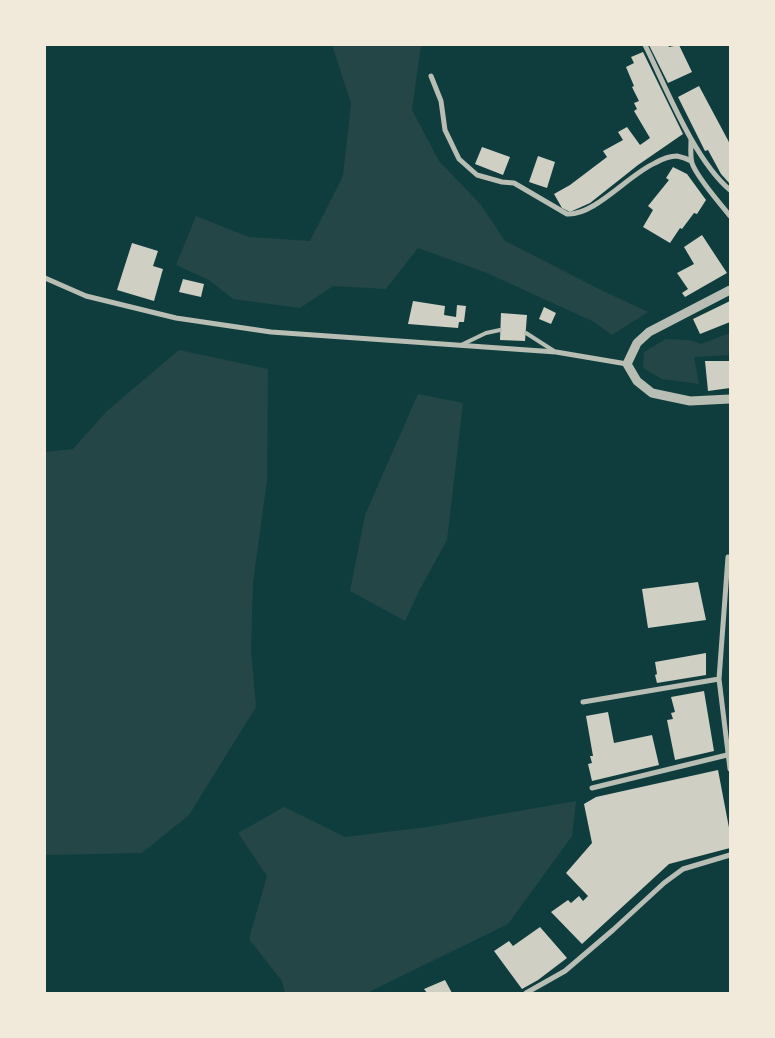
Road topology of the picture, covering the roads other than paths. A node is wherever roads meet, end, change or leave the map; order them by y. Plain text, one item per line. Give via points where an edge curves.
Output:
1 (645, 45) edge
2 (431, 76) dead end
3 (691, 138) junction
4 (691, 161) junction
5 (730, 190) edge
6 (730, 216) edge
7 (45, 278) edge
8 (730, 290) edge
9 (500, 330) dead end
10 (526, 333) dead end
11 (460, 345) junction
12 (556, 352) junction
13 (627, 364) junction
14 (730, 399) edge
15 (728, 557) dead end
16 (720, 679) junction
17 (583, 702) dead end
18 (729, 753) edge
19 (730, 769) edge
20 (592, 788) dead end
21 (730, 855) edge
22 (526, 993) edge

1 - 3 street
2 - 4 street via 441,101 445,130 459,159 477,175 514,183 567,214 576,215 588,210 644,168 667,157 678,156
3 - 4 street
3 - 5 street via 707,164
4 - 6 street
7 - 11 street via 86,296 176,318 271,332
8 - 13 street via 649,332 637,343
9 - 11 lane
10 - 12 lane
11 - 12 street
12 - 13 street
13 - 14 street via 637,381 652,393 690,401
15 - 16 street
16 - 17 street
16 - 18 street
18 - 19 street
18 - 20 street
21 - 22 street via 683,869 565,971

